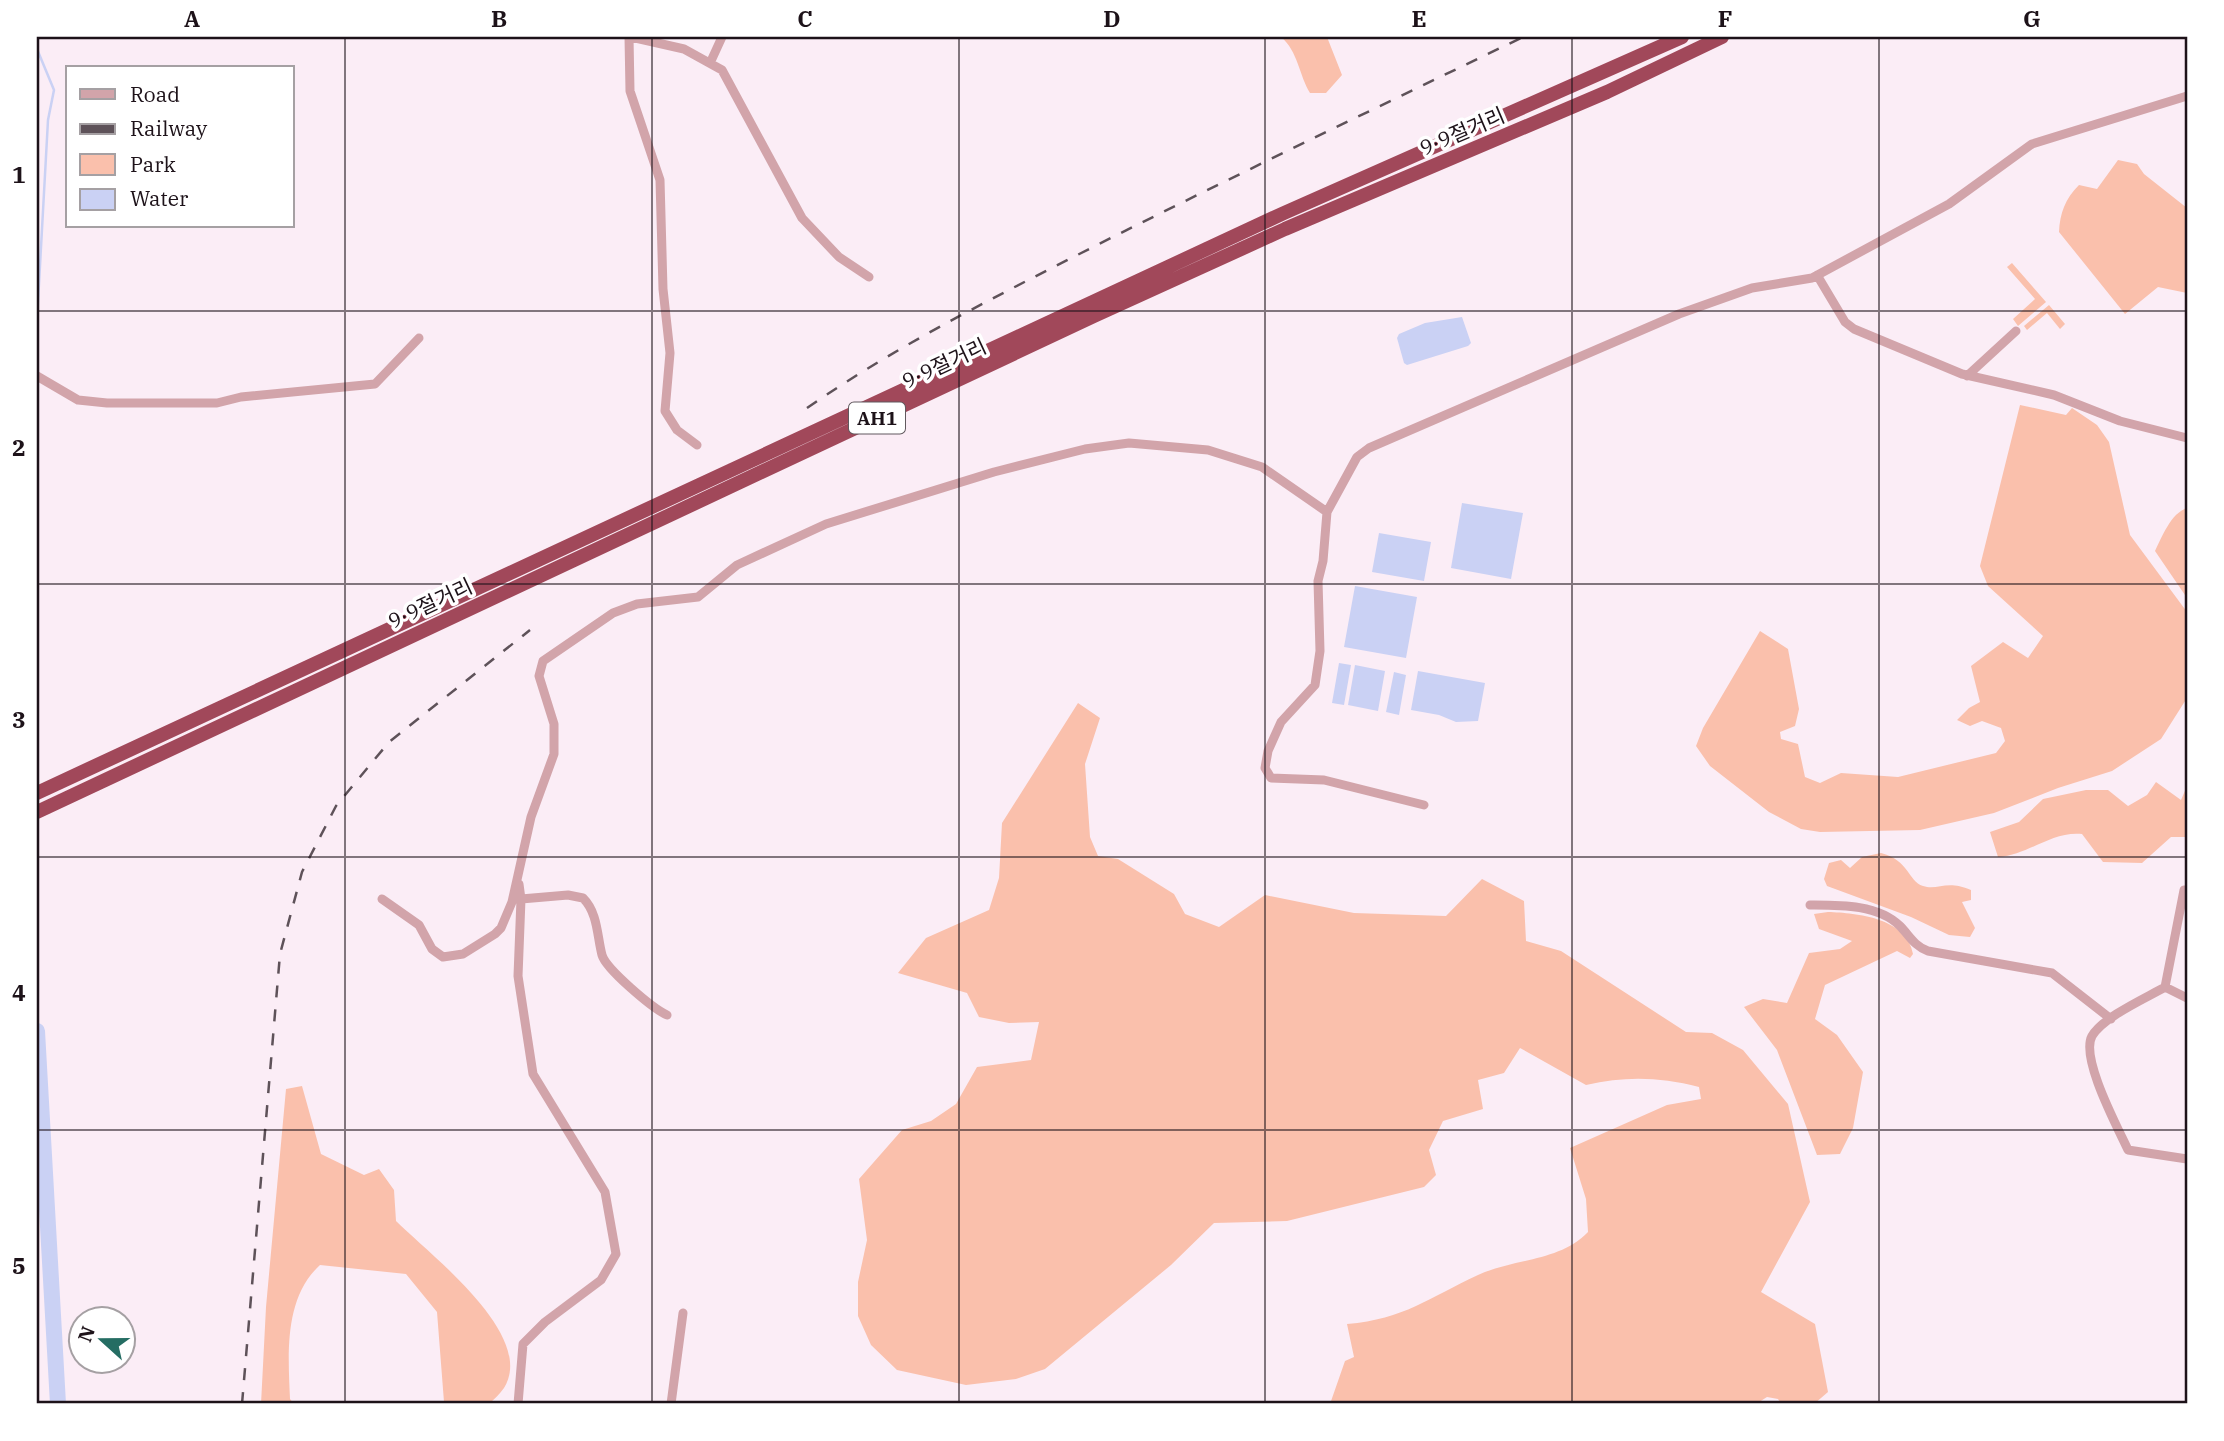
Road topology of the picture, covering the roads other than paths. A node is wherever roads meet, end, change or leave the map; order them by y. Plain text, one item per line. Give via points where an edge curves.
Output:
1 (630, 37) edge
2 (722, 37) edge
3 (1682, 37) edge
4 (1722, 37) edge
5 (711, 61) junction
6 (2187, 96) edge
7 (1817, 275) junction
8 (869, 277) dead end
9 (2016, 331) dead end
10 (419, 338) dead end
11 (37, 376) edge
12 (1967, 376) junction
13 (2187, 438) edge
14 (697, 445) dead end
15 (1327, 512) junction
16 (37, 793) edge
17 (1423, 805) dead end
18 (37, 812) edge
19 (518, 878) junction
20 (2184, 890) dead end
21 (382, 899) dead end
22 (521, 899) junction
23 (1810, 905) dead end
24 (2165, 986) junction
25 (2187, 998) edge
26 (667, 1015) dead end
27 (2111, 1019) junction
28 (2187, 1159) edge
29 (683, 1314) dead end
30 (517, 1404) edge
31 (671, 1404) edge

1 - 5 street via 684,49
1 - 14 street via 630,91 660,180 670,353 665,411 677,430
2 - 5 street
3 - 16 highway, 9·9절거리 / AH1 via 1272,219
4 - 18 highway, 9·9절거리 / AH1 via 1607,92 1297,223
5 - 8 street via 731,82 802,218 839,257
6 - 7 street via 2032,144 1949,204
7 - 12 street via 1854,329
7 - 15 street via 1752,288 1679,314 1369,448 1357,457
9 - 12 street
10 - 11 street via 375,384 217,403 86,402
12 - 13 street via 2054,395 2120,421
15 - 17 street via 1318,581 1318,673 1315,685 1281,722 1268,751 1266,774 1279,780 1324,780
15 - 19 street via 1262,467 1208,450 1129,443 1085,449 982,475 825,524 737,565 698,597 637,604 613,613 561,646 539,668 541,690 554,724 554,754 531,817
19 - 21 street via 501,928 452,957 438,955 419,925
19 - 22 street
20 - 24 street
22 - 26 street via 583,898 595,918 606,965
22 - 30 street via 517,976 533,1074 605,1192 616,1254 601,1280 523,1344
23 - 27 street via 1878,913 1928,951 2052,973
24 - 25 street
24 - 27 street
27 - 28 street via 2092,1037 2090,1046 2105,1099 2128,1150
29 - 31 street

